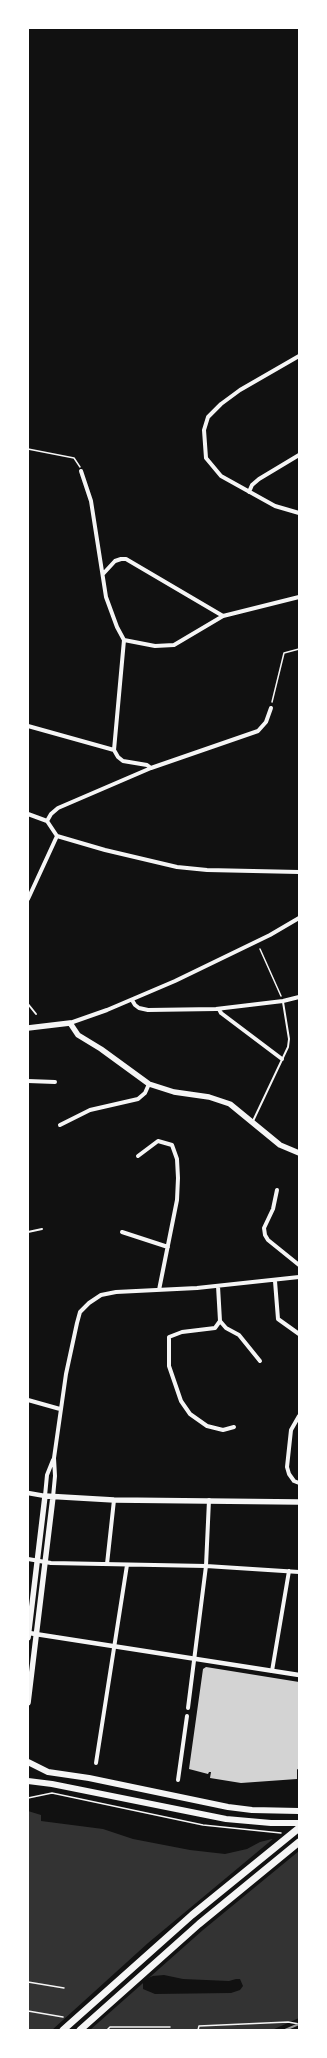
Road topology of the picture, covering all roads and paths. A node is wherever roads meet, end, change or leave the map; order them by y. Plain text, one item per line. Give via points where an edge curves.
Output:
1 (299, 356) edge
2 (28, 448) edge
3 (299, 455) edge
4 (81, 471) joint
5 (249, 492) junction
6 (299, 513) edge
7 (103, 574) junction
8 (299, 597) edge
9 (223, 616) junction
10 (124, 640) junction
11 (299, 649) edge
12 (271, 708) joint
13 (28, 726) edge
14 (114, 750) junction
15 (151, 768) junction
16 (28, 814) edge
17 (47, 821) junction
18 (57, 836) junction
19 (299, 872) edge
20 (28, 899) edge
21 (299, 918) edge
22 (260, 949) dead end
23 (299, 997) edge
24 (132, 1000) junction
25 (283, 1001) junction
26 (28, 1004) edge
27 (218, 1009) junction
28 (36, 1014) dead end
29 (70, 1023) junction
30 (28, 1028) edge
31 (282, 1060) junction
32 (28, 1081) edge
33 (55, 1082) dead end
34 (149, 1084) junction
35 (252, 1122) junction
36 (60, 1125) dead end
37 (299, 1153) edge
38 (138, 1156) dead end
39 (277, 1190) dead end
40 (42, 1229) dead end
41 (28, 1232) edge
42 (122, 1232) dead end
43 (168, 1247) junction
44 (299, 1265) edge
45 (299, 1277) edge
46 (275, 1281) junction
47 (218, 1286) junction
48 (159, 1290) junction
49 (220, 1321) junction
50 (299, 1334) edge
51 (260, 1361) dead end
52 (28, 1400) edge
53 (60, 1409) junction
54 (299, 1416) edge
55 (234, 1427) dead end
56 (54, 1458) junction
57 (299, 1482) edge
58 (28, 1492) edge
59 (45, 1496) junction
60 (53, 1497) junction
61 (114, 1500) junction
62 (209, 1500) junction
63 (299, 1502) edge
64 (28, 1560) edge
65 (37, 1561) junction
66 (44, 1562) junction
67 (107, 1564) junction
68 (127, 1565) junction
69 (206, 1566) junction
70 (289, 1571) junction
71 (299, 1572) edge
72 (28, 1634) edge
73 (36, 1634) junction
74 (114, 1646) junction
75 (194, 1659) junction
76 (272, 1671) junction
77 (299, 1675) edge
78 (28, 1703) edge
79 (188, 1708) dead end
80 (187, 1716) dead end
81 (28, 1762) edge
82 (96, 1763) dead end
83 (178, 1780) dead end
84 (28, 1781) edge
85 (28, 1798) edge
86 (299, 1811) edge
87 (299, 1823) edge
88 (299, 1828) edge
89 (285, 1833) dead end
90 (299, 1842) edge
91 (28, 1982) edge
92 (64, 1988) dead end
93 (28, 2011) edge
94 (63, 2018) dead end
95 (299, 2024) edge
96 (170, 2027) dead end
97 (62, 2030) edge
98 (80, 2030) edge
99 (107, 2030) edge
100 (198, 2030) edge

1 - 5 street via 240,390 208,416 204,430 206,458 221,476
2 - 4 path via 74,458 79,463
3 - 5 street via 259,479
4 - 7 street via 91,501
5 - 6 street via 275,506
7 - 9 street via 115,561 126,559
7 - 10 street via 110,610
8 - 9 street
9 - 10 street via 174,645 155,646
10 - 14 street
11 - 12 path via 284,653
12 - 15 street via 266,722 258,731
13 - 14 street
14 - 15 street via 123,762 147,765
15 - 17 street via 58,808
16 - 17 street
17 - 18 street
18 - 19 street via 177,867
18 - 20 street
21 - 24 street via 270,935
22 - 25 path
23 - 25 street
24 - 27 street via 135,1005 148,1010
24 - 29 street
25 - 27 street
25 - 31 lane via 289,1039
26 - 28 lane
27 - 31 street
29 - 30 main road
29 - 34 main road via 78,1035
31 - 35 lane
32 - 33 street
34 - 35 main road via 230,1104
34 - 36 street via 145,1093 138,1099 90,1110
35 - 37 main road via 280,1145
38 - 43 street via 158,1140 172,1145 174,1151 178,1178 177,1200
39 - 44 street via 273,1209 264,1228 265,1235
40 - 41 lane
42 - 43 street
43 - 48 street
45 - 46 street
46 - 47 street
46 - 50 street via 278,1319
47 - 48 street
47 - 49 street
48 - 53 street via 101,1295 80,1312
49 - 51 street via 226,1328 240,1335
49 - 55 street via 215,1328 182,1332 168,1337 169,1366 181,1401 190,1414 207,1426 223,1430
52 - 53 street
53 - 56 street
54 - 57 street via 291,1430 287,1467 294,1481
56 - 59 street via 47,1475
56 - 60 street
58 - 59 street
59 - 60 main road
59 - 65 main road
60 - 61 main road
60 - 66 main road
61 - 62 main road
61 - 67 street
62 - 63 main road
62 - 69 street
64 - 65 street
65 - 66 street
65 - 72 main road
66 - 67 street
66 - 73 main road
67 - 68 street
68 - 69 street
68 - 74 street
69 - 70 street
69 - 75 street
70 - 71 street
70 - 76 street
72 - 73 street
73 - 74 street
73 - 78 main road
74 - 75 street
74 - 82 street
75 - 76 street
75 - 79 street
76 - 77 street
80 - 83 street
81 - 86 highway via 48,1772 89,1778 199,1802 252,1810
84 - 87 highway via 226,1819
85 - 89 path via 52,1793 203,1825
88 - 97 highway via 192,1915
90 - 98 highway via 182,1939
91 - 92 path
93 - 94 path
95 - 100 path via 288,2022 199,2026
96 - 99 path via 110,2027

